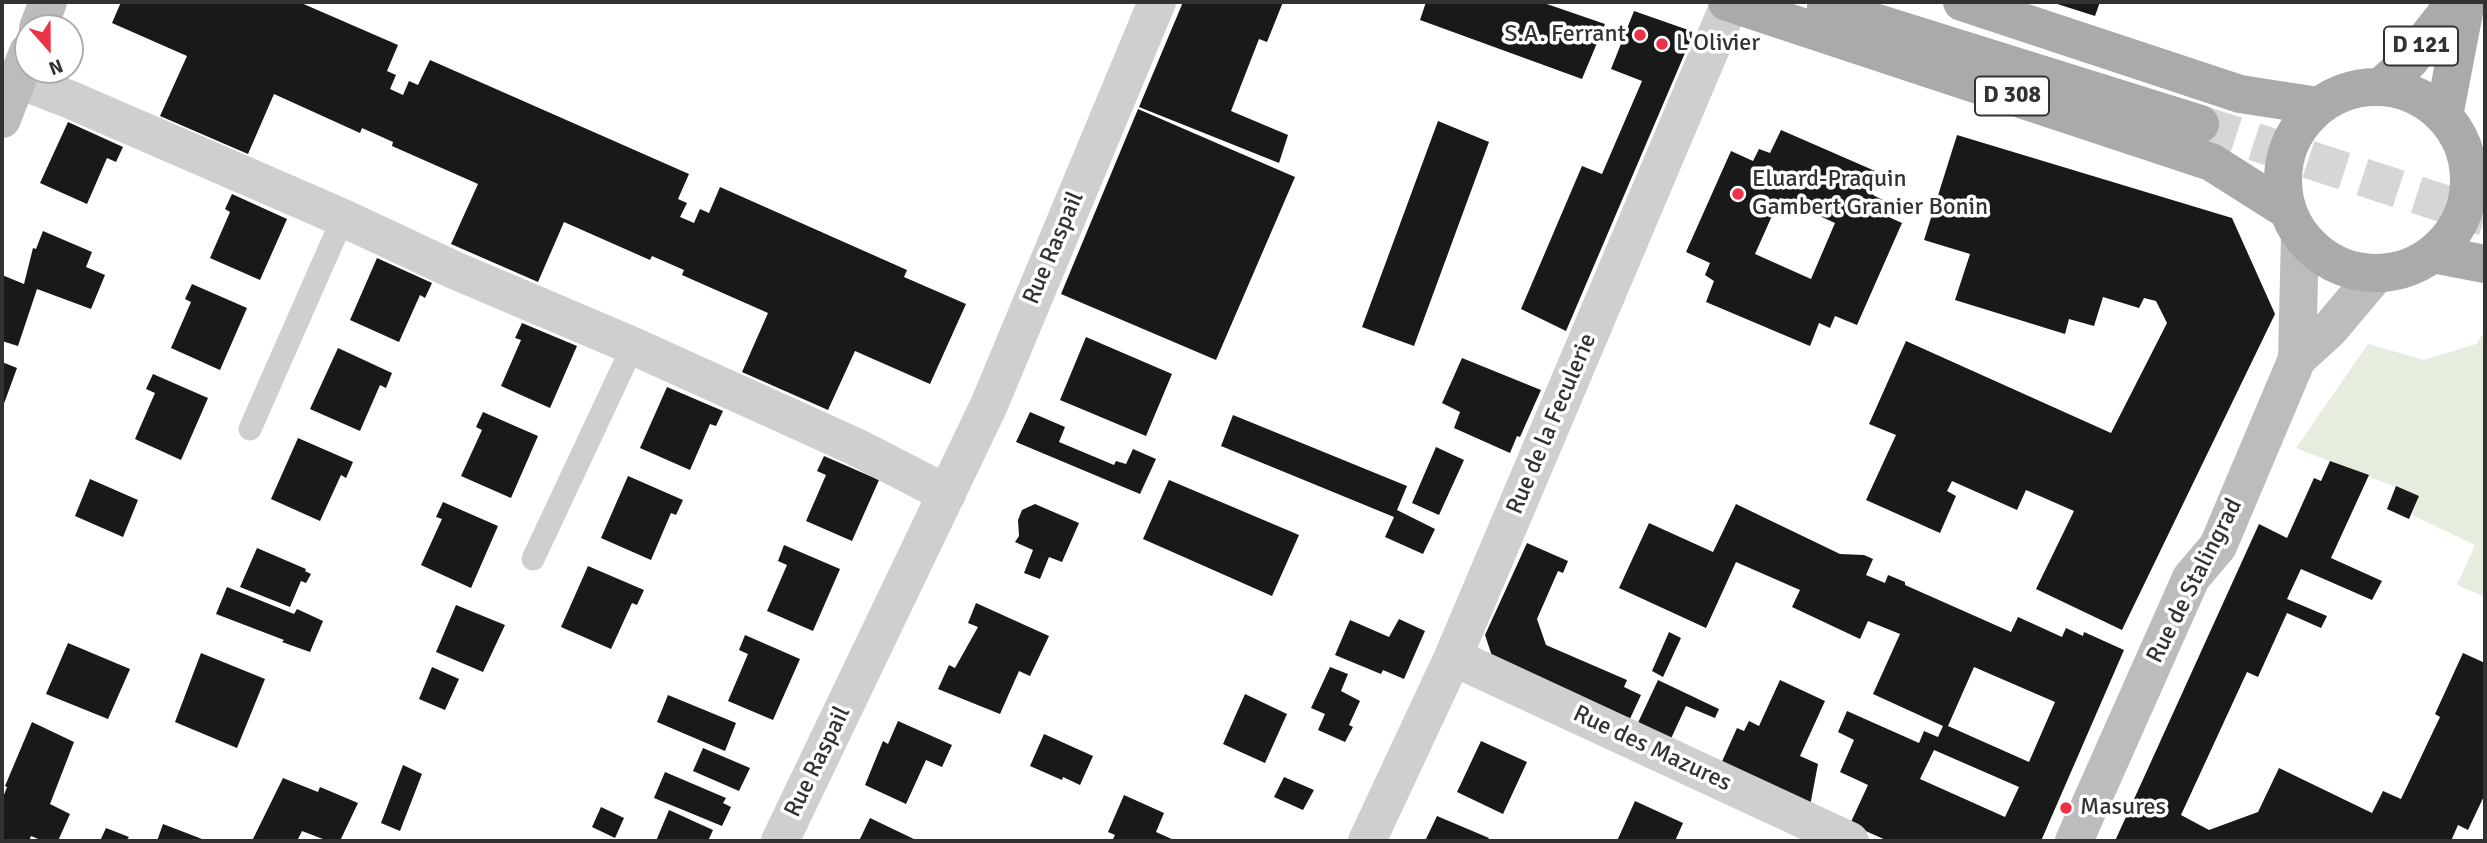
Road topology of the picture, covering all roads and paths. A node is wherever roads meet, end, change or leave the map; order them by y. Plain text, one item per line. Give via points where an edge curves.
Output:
1 (1157, 2) edge
2 (1728, 2) edge
3 (1810, 2) edge
4 (1884, 2) edge
5 (1962, 2) edge
6 (2455, 2) edge
7 (2466, 2) edge
8 (15, 84) edge
9 (48, 84) edge
10 (2382, 86) junction
11 (2318, 106) junction
12 (2, 120) edge
13 (2464, 142) edge
14 (343, 218) junction
15 (2294, 223) junction
16 (2433, 254) junction
17 (2485, 264) edge
18 (2377, 273) junction
19 (633, 346) junction
20 (2297, 359) junction
21 (250, 429) dead end
22 (935, 487) junction
23 (533, 559) dead end
24 (1453, 657) junction
25 (1838, 839) edge
26 (780, 841) edge
27 (1367, 841) edge
28 (2074, 841) edge

1 - 22 street, Rue Raspail via 989,405
2 - 15 main road, D 308 via 2211,162
2 - 24 street, Rue de la Feculerie
3 - 4 main road, D 308 via 2204,117
5 - 11 main road via 2240,94
6 - 10 main road, D 121 via 2410,60
7 - 13 main road, D 121
8 - 12 main road
9 - 14 street via 71,100
10 - 11 main road via 2360,88
10 - 13 main road via 2426,101
11 - 15 main road via 2296,132 2284,164 2282,187
13 - 16 main road via 2469,169 2462,216
14 - 19 street
14 - 21 lane
15 - 18 main road via 2326,259
15 - 20 main road, Rue de Stalingrad
16 - 17 main road
16 - 18 main road via 2407,268
18 - 20 main road, Rue de Stalingrad via 2329,330
19 - 22 street
19 - 23 lane
20 - 28 main road, Rue de Stalingrad via 2218,546 2191,578
22 - 26 street, Rue Raspail
24 - 25 street, Rue des Mazures
24 - 27 street, Rue de la Feculerie

